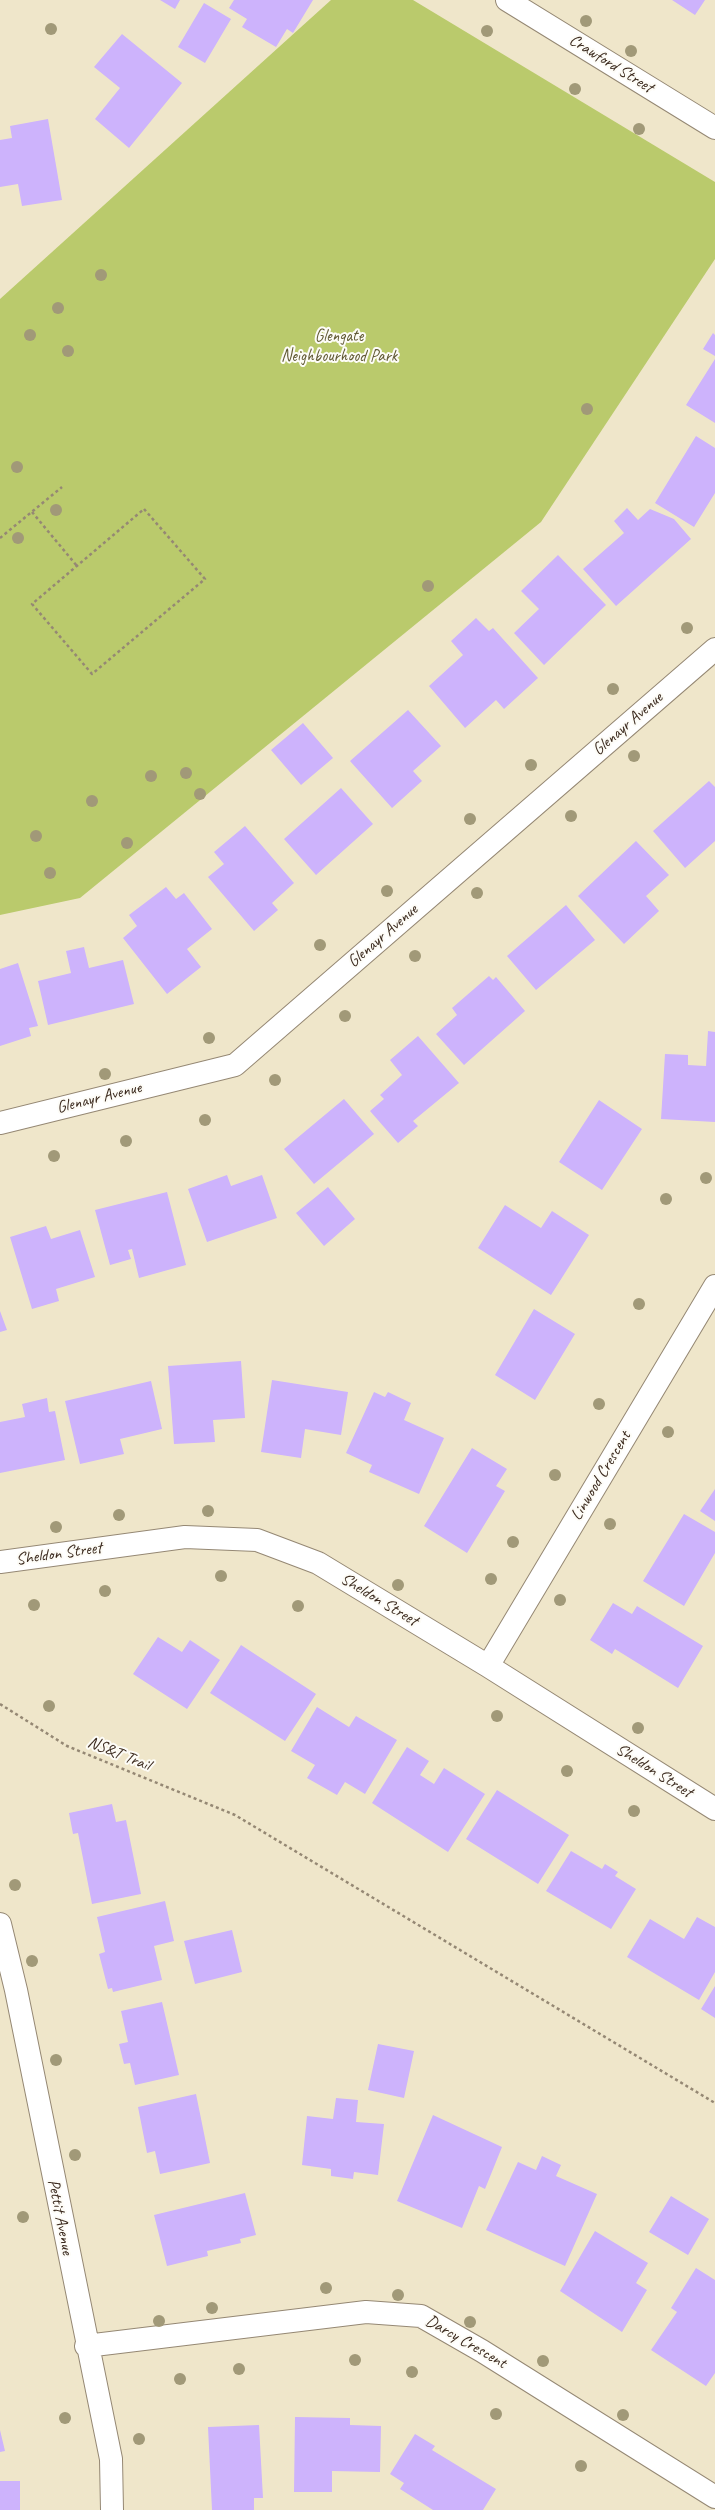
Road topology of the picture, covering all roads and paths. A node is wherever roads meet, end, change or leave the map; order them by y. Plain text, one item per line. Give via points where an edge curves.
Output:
1 (507, 0) edge
2 (715, 128) edge
3 (62, 487) dead end
4 (32, 512) junction
5 (0, 538) edge
6 (77, 566) junction
7 (715, 650) edge
8 (0, 1123) edge
9 (715, 1286) edge
10 (0, 1562) edge
11 (488, 1666) junction
12 (0, 1704) edge
13 (715, 1810) edge
14 (0, 1924) edge
15 (8, 1991) edge
16 (715, 2102) edge
17 (86, 2346) junction
18 (715, 2497) edge
19 (112, 2510) edge

1 - 2 street, Crawford Street
3 - 4 path
4 - 5 path
4 - 6 path
6 - 6 path via 32,604 92,674 204,579 144,509
7 - 8 street, Glenayr Avenue via 235,1065
9 - 11 street, Linwood Crescent
10 - 11 street, Sheldon Street via 186,1537 257,1540 318,1563
11 - 13 street, Sheldon Street
12 - 16 path, NS&T Trail via 67,1746 235,1815
14 - 15 street, Pettit Avenue
15 - 17 street, Pettit Avenue
17 - 18 street, Darcy Crescent via 366,2312 421,2316 489,2355
17 - 19 street, Pettit Avenue via 111,2459

